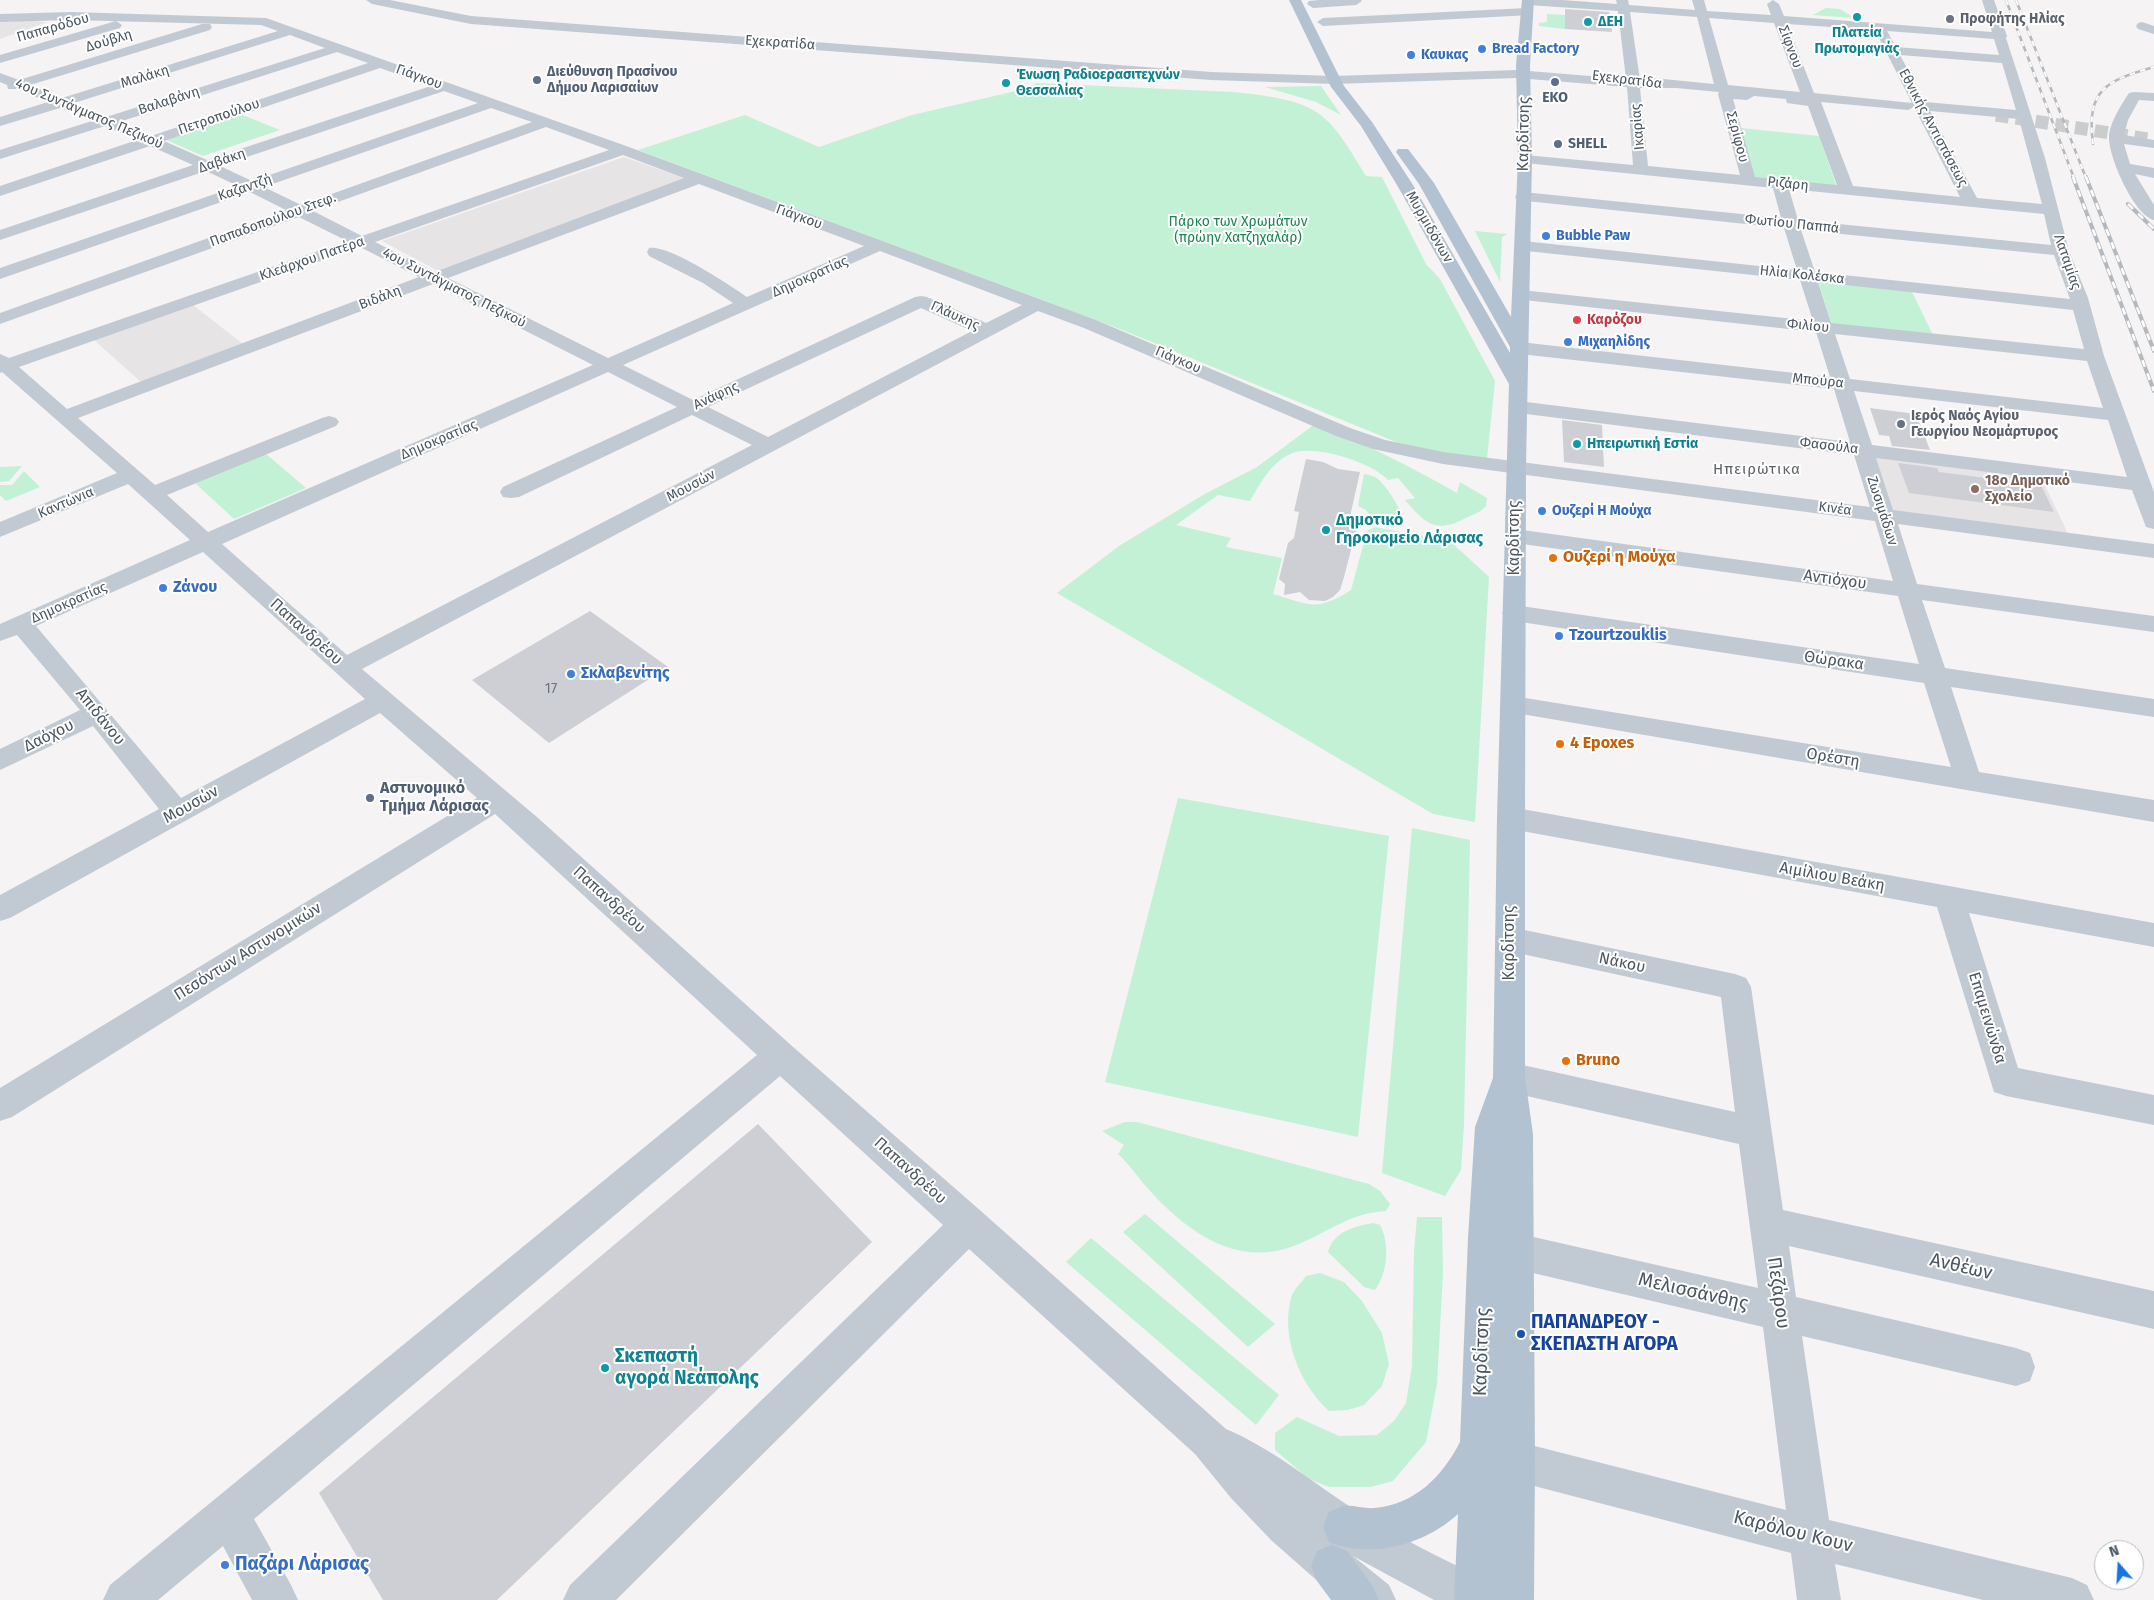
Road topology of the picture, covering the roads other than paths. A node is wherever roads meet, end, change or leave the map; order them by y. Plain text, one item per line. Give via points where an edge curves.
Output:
1 (372, 0) edge
2 (1295, 0) edge
3 (1698, 0) edge
4 (1772, 0) edge
5 (1988, 0) edge
6 (1370, 1) edge
7 (1312, 2) edge
8 (1528, 4) edge
9 (1623, 4) edge
10 (26, 5) dead end
11 (1385, 6) dead end
12 (0, 9) edge
13 (1702, 14) junction
14 (72, 16) junction
15 (0, 18) edge
16 (142, 18) junction
17 (1396, 18) junction
18 (226, 20) junction
19 (1779, 20) junction
20 (1323, 22) junction
21 (2142, 26) dead end
22 (1879, 27) junction
23 (36, 30) dead end
24 (2154, 30) edge
25 (290, 31) junction
26 (2001, 36) junction
27 (1331, 38) dead end
28 (338, 48) junction
29 (1892, 51) junction
30 (0, 58) edge
31 (2008, 60) junction
32 (381, 63) junction
33 (1524, 72) junction
34 (1341, 75) junction
35 (0, 76) edge
36 (1633, 82) junction
37 (19, 84) junction
38 (444, 86) junction
39 (0, 90) edge
40 (1723, 90) junction
41 (1810, 97) junction
42 (2154, 97) edge
43 (63, 102) junction
44 (491, 102) junction
45 (1915, 106) junction
46 (2024, 115) junction
47 (0, 122) edge
48 (105, 122) junction
49 (547, 122) junction
50 (2117, 134) junction
51 (2154, 135) edge
52 (150, 140) junction
53 (2154, 144) edge
54 (619, 148) junction
55 (0, 155) edge
56 (1525, 159) junction
57 (207, 166) junction
58 (2125, 168) junction
59 (1641, 170) junction
60 (2154, 173) edge
61 (697, 179) junction
62 (1748, 180) junction
63 (1780, 184) junction
64 (250, 186) junction
65 (1847, 190) junction
66 (0, 191) edge
67 (1523, 197) junction
68 (1971, 202) junction
69 (2050, 210) junction
70 (299, 211) junction
71 (2154, 215) edge
72 (1790, 224) junction
73 (0, 235) edge
74 (359, 240) junction
75 (1523, 243) junction
76 (878, 246) junction
77 (2061, 251) junction
78 (655, 252) dead end
79 (1806, 273) junction
80 (0, 274) edge
81 (433, 279) junction
82 (1521, 295) junction
83 (921, 301) joint
84 (2080, 302) junction
85 (1038, 304) junction
86 (747, 305) junction
87 (0, 319) edge
88 (1823, 327) junction
89 (988, 330) junction
90 (1520, 348) junction
91 (2095, 356) junction
92 (1, 363) edge
93 (609, 366) junction
94 (1842, 384) junction
95 (1518, 396) junction
96 (692, 407) junction
97 (2117, 415) junction
98 (64, 418) junction
99 (329, 422) dead end
100 (768, 445) junction
101 (1863, 450) junction
102 (1516, 467) junction
103 (131, 475) junction
104 (2141, 485) junction
105 (511, 492) dead end
106 (152, 494) junction
107 (1884, 515) junction
108 (2154, 522) edge
109 (0, 530) edge
110 (1515, 536) junction
111 (206, 543) junction
112 (2154, 551) edge
113 (1908, 590) junction
114 (1514, 613) junction
115 (2154, 624) edge
116 (10, 629) edge
117 (345, 667) junction
118 (1935, 676) junction
119 (382, 701) junction
120 (1513, 705) junction
121 (2154, 708) edge
122 (97, 713) junction
123 (0, 760) edge
124 (1968, 780) junction
125 (497, 799) junction
126 (2154, 811) edge
127 (177, 812) junction
128 (1511, 818) junction
129 (1949, 898) junction
130 (0, 909) edge
131 (2154, 935) edge
132 (1510, 940) junction
133 (1735, 987) joint
134 (780, 1056) junction
135 (1509, 1077) junction
136 (0, 1106) edge
137 (2154, 1110) edge
138 (1755, 1132) junction
139 (970, 1224) junction
140 (1768, 1224) junction
141 (1516, 1250) junction
142 (2154, 1310) edge
143 (1780, 1312) junction
144 (2016, 1367) dead end
145 (1209, 1440) junction
146 (1497, 1454) junction
147 (229, 1515) junction
148 (1344, 1527) junction
149 (1811, 1537) junction
150 (1332, 1566) junction
151 (1486, 1599) edge
152 (125, 1600) edge
153 (276, 1600) edge
154 (585, 1600) edge
155 (1357, 1600) edge
156 (1374, 1600) edge
157 (1819, 1600) edge
158 (2072, 1600) edge

1 - 34 street, Εχεκρατίδα via 471,20 1189,74
2 - 34 main road
3 - 13 street, Σερίφου
4 - 19 street, Σίφνου
5 - 26 street, Λαταμίας
6 - 7 street
7 - 20 main road
8 - 9 street
8 - 17 street
8 - 33 main road, Καρδίτσης
9 - 13 street
9 - 36 street, Ικαρίας
10 - 12 street
11 - 17 street
13 - 19 street
13 - 40 street, Σερίφου
14 - 15 street, Γιάγκου
14 - 16 street, Γιάγκου
14 - 23 street
16 - 18 street, Γιάγκου
16 - 30 street, Παπαρόδου
17 - 20 street
18 - 25 street, Γιάγκου via 262,21
18 - 37 street, Δούβλη
19 - 22 street
19 - 41 street, Σίφνου
20 - 27 main road
21 - 24 street
22 - 26 street
22 - 29 street, Εθνικής Αντιστάσεως
25 - 28 street, Γιάγκου
25 - 43 street, Μαλάκη
26 - 31 street, Λαταμίας
28 - 32 street, Γιάγκου
28 - 48 street, Βαλαβάνη
29 - 31 street
29 - 45 street, Εθνικής Αντιστάσεως
31 - 46 street, Λαταμίας
32 - 38 street, Γιάγκου
32 - 52 street, Πετροπούλου
33 - 34 street, Εχεκρατίδα
33 - 36 street, Εχεκρατίδα
33 - 56 main road, Καρδίτσης
34 - 90 main road, Μυρμιδόνων via 1426,183
34 - 95 main road, Μυρμιδόνων via 1366,126 1405,185
35 - 37 street, 4ου Συντάγματος Πεζικού
36 - 45 street, Εχεκρατίδα
36 - 59 street, Ικαρίας
37 - 39 street, Δούβλη
37 - 43 street, 4ου Συντάγματος Πεζικού
38 - 44 street, Γιάγκου
38 - 57 street, Δαβάκη
40 - 41 street
40 - 62 street, Σερίφου
41 - 65 street, Σίφνου
42 - 50 street via 2134,96
43 - 47 street, Μαλάκη
43 - 48 street, 4ου Συντάγματος Πεζικού
44 - 49 street, Γιάγκου
44 - 64 street, Καζαντζή
45 - 46 street, Εχεκρατίδα
45 - 68 street, Εθνικής Αντιστάσεως
46 - 69 street, Λαταμίας
48 - 52 street, 4ου Συντάγματος Πεζικού
48 - 55 street, Βαλαβάνη
49 - 54 street, Γιάγκου
49 - 70 street, Παπαδοπούλου Στεφ.
50 - 51 street
50 - 53 street
50 - 58 street
52 - 57 street, 4ου Συντάγματος Πεζικού
52 - 66 street, Πετροπούλου
54 - 61 street, Γιάγκου
54 - 74 street, Κλεάρχου Πατέρα
56 - 59 street, Ριζάρη
56 - 67 main road, Καρδίτσης
57 - 64 street, 4ου Συντάγματος Πεζικού
57 - 73 street, Δαβάκη
58 - 60 street
58 - 71 street via 2141,200
59 - 62 street, Ριζάρη
61 - 76 street, Γιάγκου
61 - 81 street, Βιδάλη
62 - 63 street, Ριζάρη
63 - 65 street, Ριζάρη
63 - 72 street, Ζωσιμάδων
64 - 70 street, 4ου Συντάγματος Πεζικού
64 - 80 street, Καζαντζή
65 - 68 street, Ριζάρη
67 - 72 street, Φωτίου Παππά
67 - 75 main road, Καρδίτσης
68 - 69 street, Ριζάρη
69 - 77 street, Λαταμίας
70 - 74 street, 4ου Συντάγματος Πεζικού
70 - 87 street, Παπαδοπούλου Στεφ.
72 - 77 street, Φωτίου Παππά
72 - 79 street, Ζωσιμάδων
74 - 81 street, 4ου Συντάγματος Πεζικού
74 - 92 street, Κλεάρχου Πατέρα
75 - 79 street, Ηλία Κολέσκα
75 - 82 main road, Καρδίτσης
76 - 85 street, Γιάγκου
76 - 86 street, Δημοκρατίας
77 - 84 street, Λαταμίας
78 - 86 street via 709,279
79 - 84 street, Ηλία Κολέσκα
79 - 88 street, Ζωσιμάδων
81 - 93 street, 4ου Συντάγματος Πεζικού
81 - 98 street, Βιδάλη
82 - 88 street, Φιλίου
82 - 90 main road, Καρδίτσης
83 - 89 street, Γλάυκης
83 - 96 street, Ανάφης
84 - 91 street, Λαταμίας
85 - 89 street, Μουσών
85 - 102 street, Γιάγκου via 1380,445 1413,453
86 - 93 street, Δημοκρατίας
88 - 91 street, Φιλίου
88 - 94 street, Ζωσιμάδων
89 - 100 street, Μουσών
90 - 94 street, Μπούρα
90 - 95 main road, Καρδίτσης
91 - 97 street, Λαταμίας
92 - 98 street, Παπανδρέου
93 - 96 street, 4ου Συντάγματος Πεζικού
93 - 111 street, Δημοκρατίας
94 - 97 street, Μπούρα
94 - 101 street, Ζωσιμάδων
95 - 101 street, Φασούλα
95 - 102 main road, Καρδίτσης
96 - 100 street, 4ου Συντάγματος Πεζικού
96 - 105 street, Ανάφης
97 - 104 street, Λαταμίας
98 - 103 street, Παπανδρέου
99 - 106 street
100 - 117 street, Μουσών
101 - 104 street, Φασούλα
101 - 107 street, Ζωσιμάδων
102 - 107 street, Κινέα
102 - 110 main road, Καρδίτσης
103 - 106 street, Παπανδρέου
103 - 109 street, Καντώνια
104 - 108 street, Λαταμίας
106 - 111 street, Παπανδρέου
107 - 112 street, Κινέα
107 - 113 street, Ζωσιμάδων
110 - 113 street, Αντιόχου
110 - 114 main road, Καρδίτσης
111 - 116 street, Δημοκρατίας
111 - 117 street, Παπανδρέου
113 - 115 street, Αντιόχου
113 - 118 street, Ζωσιμάδων
114 - 118 street, Θώρακα
114 - 120 main road, Καρδίτσης
116 - 122 street, Απιδάνου
117 - 119 street, Παπανδρέου
118 - 121 street, Θώρακα
118 - 124 street, Ζωσιμάδων
119 - 125 street, Παπανδρέου
119 - 127 street, Μουσών
120 - 124 street, Ορέστη
120 - 128 main road, Καρδίτσης
122 - 123 street, Δαόχου
122 - 127 street, Απιδάνου
124 - 126 street, Ορέστη
125 - 134 street, Παπανδρέου
125 - 136 street, Πεσόντων Αστυνομικών
127 - 130 street, Μουσών
128 - 129 street, Αιμίλιου Βεάκη
128 - 132 main road, Καρδίτσης
129 - 131 street, Αιμίλιου Βεάκη
129 - 137 street, Επαμεινώνδα via 2006,1081
132 - 133 street, Νάκου
132 - 135 main road, Καρδίτσης
133 - 138 street, Πεζάρου
134 - 139 street, Παπανδρέου
134 - 147 street
135 - 138 street
135 - 141 main road, Καρδίτσης via 1516,1134
135 - 146 main road, Καρδίτσης via 1492,1127 1486,1238
138 - 140 street, Πεζάρου
139 - 145 street, Παπανδρέου
139 - 154 street
140 - 142 street, Ανθέων
140 - 143 street, Πεζάρου
141 - 143 street, Μελισσάνθης
141 - 146 main road, Καρδίτσης
143 - 144 street, Μελισσάνθης
143 - 149 street, Πεζάρου
145 - 148 street via 1262,1470
145 - 150 street via 1249,1488
146 - 148 main road via 1444,1500 1404,1523 1381,1528
146 - 149 street, Καρόλου Κουν
146 - 151 main road, Καρδίτσης
147 - 152 street
147 - 153 street
148 - 151 street via 1393,1557
149 - 157 street, Πεζάρου
149 - 158 street, Καρόλου Κουν
150 - 155 main road
150 - 156 street

